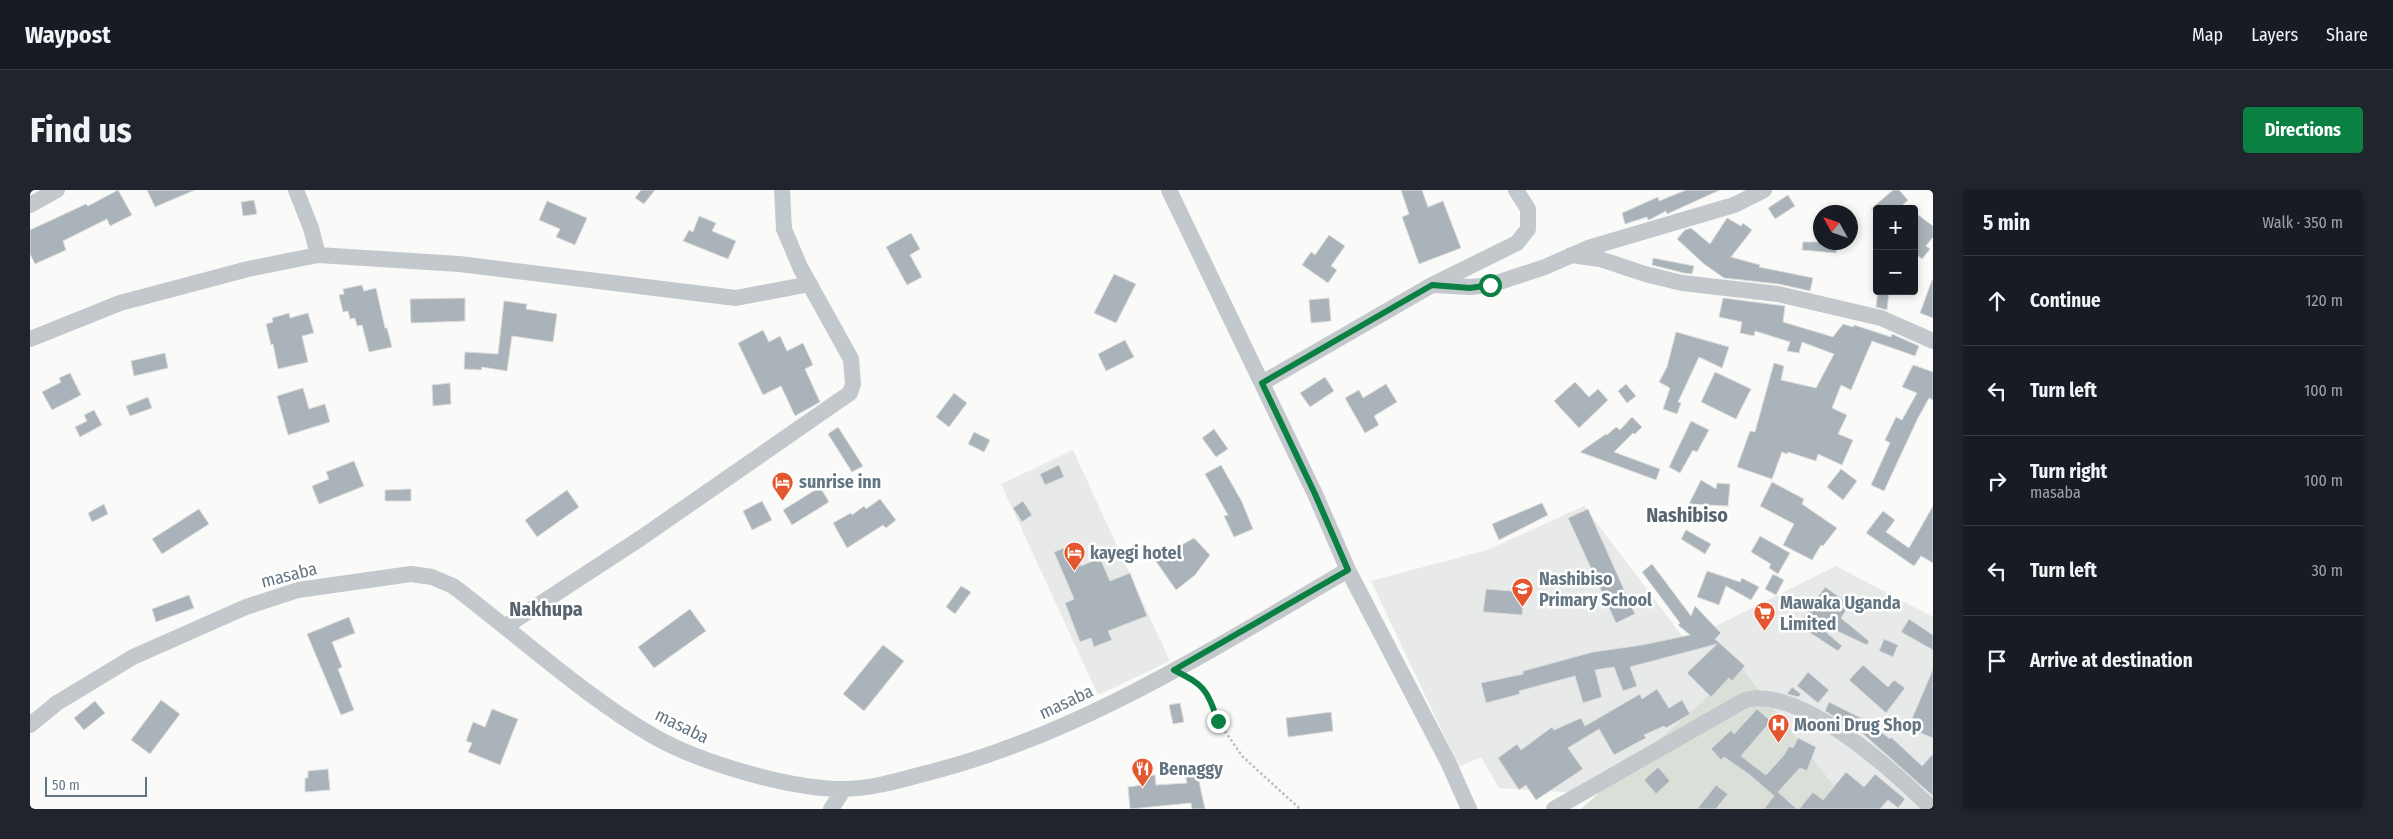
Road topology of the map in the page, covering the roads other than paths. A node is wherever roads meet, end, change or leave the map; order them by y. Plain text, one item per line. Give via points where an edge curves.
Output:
1 (58, 190) edge
2 (296, 190) edge
3 (782, 190) edge
4 (1169, 190) edge
5 (1516, 190) edge
6 (1764, 190) edge
7 (30, 205) edge
8 (318, 255) junction
9 (1571, 255) junction
10 (810, 284) junction
11 (1432, 285) junction
12 (30, 339) edge
13 (1933, 341) edge
14 (1262, 383) junction
15 (1348, 570) junction
16 (506, 626) junction
17 (30, 725) edge
18 (844, 789) junction
19 (831, 809) edge
20 (1469, 809) edge
21 (1554, 809) edge
22 (1932, 809) edge

1 - 7 street
2 - 8 street
3 - 10 street via 784,230
4 - 14 street
5 - 11 street via 1528,208 1528,228 1517,243
6 - 9 street via 1734,204
8 - 10 street via 459,264 736,298
8 - 12 street via 248,269 120,303
9 - 11 street via 1490,285 1470,288
9 - 13 street via 1600,259 1682,283 1778,294 1881,318
10 - 16 street via 850,359 853,384 850,393 641,538
11 - 14 street
14 - 15 street
15 - 18 street, masaba via 1174,670 1029,741 976,761 890,782
15 - 20 street
16 - 17 street, masaba via 453,586 432,577 411,574 298,590 246,607 133,657 57,703
16 - 18 street, masaba via 613,711 656,738 704,759 758,776
18 - 19 street
21 - 22 street via 1755,697 1787,704 1837,730 1887,767

